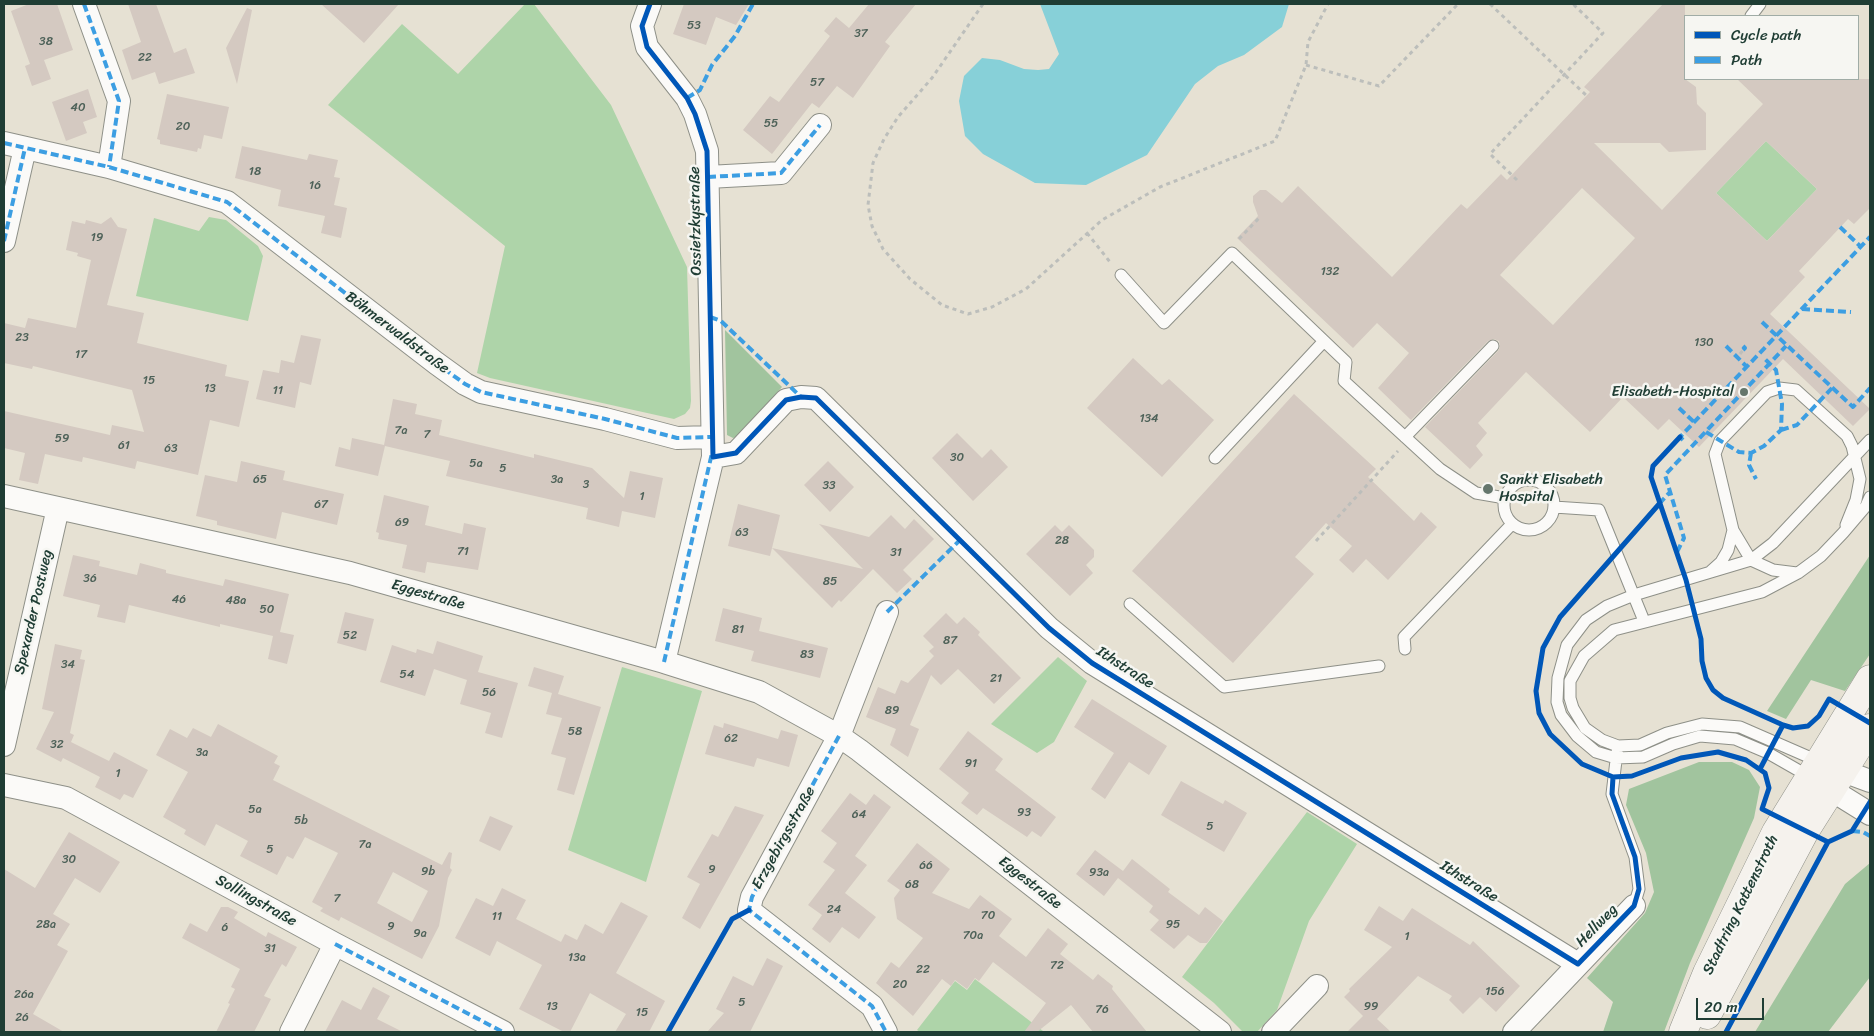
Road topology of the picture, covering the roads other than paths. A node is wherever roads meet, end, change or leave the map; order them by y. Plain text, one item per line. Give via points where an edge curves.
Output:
1 (84, 4) edge
2 (650, 4) edge
3 (1760, 4) edge
4 (1751, 15) edge
5 (820, 125) dead end
6 (4, 143) edge
7 (26, 148) junction
8 (109, 167) junction
9 (708, 177) junction
10 (4, 241) edge
11 (1121, 275) road end
12 (1324, 341) junction
13 (1493, 346) dead end
14 (1407, 439) junction
15 (1870, 440) edge
16 (712, 447) junction
17 (1855, 457) junction
18 (1216, 458) dead end
19 (4, 496) edge
20 (1870, 497) edge
21 (1505, 498) junction
22 (1554, 507) junction
23 (58, 508) junction
24 (1512, 524) junction
25 (1733, 530) junction
26 (1843, 533) junction
27 (1752, 560) junction
28 (1798, 573) junction
29 (1707, 574) junction
30 (1634, 595) junction
31 (1130, 604) dead end
32 (887, 612) dead end
33 (1644, 621) junction
34 (1405, 649) dead end
35 (664, 662) junction
36 (1379, 666) dead end
37 (1870, 679) edge
38 (1870, 728) edge
39 (839, 736) junction
40 (4, 745) edge
41 (1618, 746) junction
42 (1616, 758) junction
43 (1825, 774) junction
44 (1870, 781) edge
45 (4, 785) edge
46 (1870, 814) edge
47 (1634, 906) joint
48 (335, 944) junction
49 (1578, 964) junction
50 (1317, 986) dead end
51 (291, 1032) edge
52 (503, 1032) edge
53 (886, 1032) edge
54 (1220, 1032) edge
55 (1273, 1032) edge
56 (1514, 1032) edge
57 (1683, 1032) edge
58 (1699, 1032) edge

1 - 8 street via 119,101
2 - 9 street, Ossietzkystraße via 642,26 646,47 687,98 695,114 708,151
3 - 4 lane
5 - 9 street, Ossietzkystraße via 781,173
6 - 7 street, Böhmerwaldstraße
7 - 8 street, Böhmerwaldstraße
7 - 10 street
8 - 16 street, Böhmerwaldstraße via 227,202 436,363 481,392
9 - 16 street, Ossietzkystraße
11 - 12 lane via 1164,323 1232,253
12 - 14 lane via 1346,362 1344,381
12 - 18 lane
13 - 14 lane
14 - 21 lane via 1440,469 1476,493
15 - 17 lane
16 - 35 street, Ossietzkystraße
16 - 49 street, Ithstraße via 736,453 786,400 801,396 816,398 1049,628 1092,664
17 - 25 lane via 1847,436 1796,390 1779,388 1767,392 1720,441 1715,454
17 - 26 lane via 1860,479
17 - 27 lane via 1773,543
19 - 23 street, Eggestraße
20 - 26 lane
21 - 22 lane via 1514,485 1529,480 1544,485
21 - 24 lane via 1505,512
22 - 24 lane via 1549,520 1538,528 1525,529
22 - 30 lane via 1600,510
23 - 35 street, Eggestraße via 350,573
23 - 40 street, Spexarder Postweg
24 - 34 lane via 1404,637
25 - 27 lane
25 - 29 lane via 1721,562
26 - 28 lane via 1821,556
27 - 28 lane via 1773,570
27 - 29 lane
28 - 33 lane via 1762,592
29 - 30 lane
30 - 33 lane
30 - 42 lane via 1607,606 1586,620 1567,645 1558,678 1557,702 1561,715 1577,736 1596,752
31 - 36 lane via 1224,687
32 - 39 street
33 - 41 lane via 1614,630 1604,637 1584,656 1570,680 1573,708 1585,728
35 - 39 street, Eggestraße via 758,692
37 - 43 main road, Stadtring Kattenstroth
38 - 43 main road, Stadtring Kattenstroth
39 - 53 street, Erzgebirgsstraße via 752,897 750,910 872,1006
39 - 54 street, Eggestraße
41 - 42 lane
41 - 43 lane via 1640,745 1667,733 1702,724 1740,727
42 - 43 lane via 1643,757 1700,736 1735,739
42 - 47 lane via 1612,794 1635,857 1639,889
43 - 44 street
43 - 46 street
43 - 57 main road, Stadtring Kattenstroth via 1776,832 1707,974
43 - 58 main road, Stadtring Kattenstroth via 1805,830
45 - 48 street, Sollingstraße via 66,798
47 - 49 street, Hellweg
48 - 51 street
48 - 52 street, Sollingstraße
49 - 56 street, Hellweg
50 - 55 street

